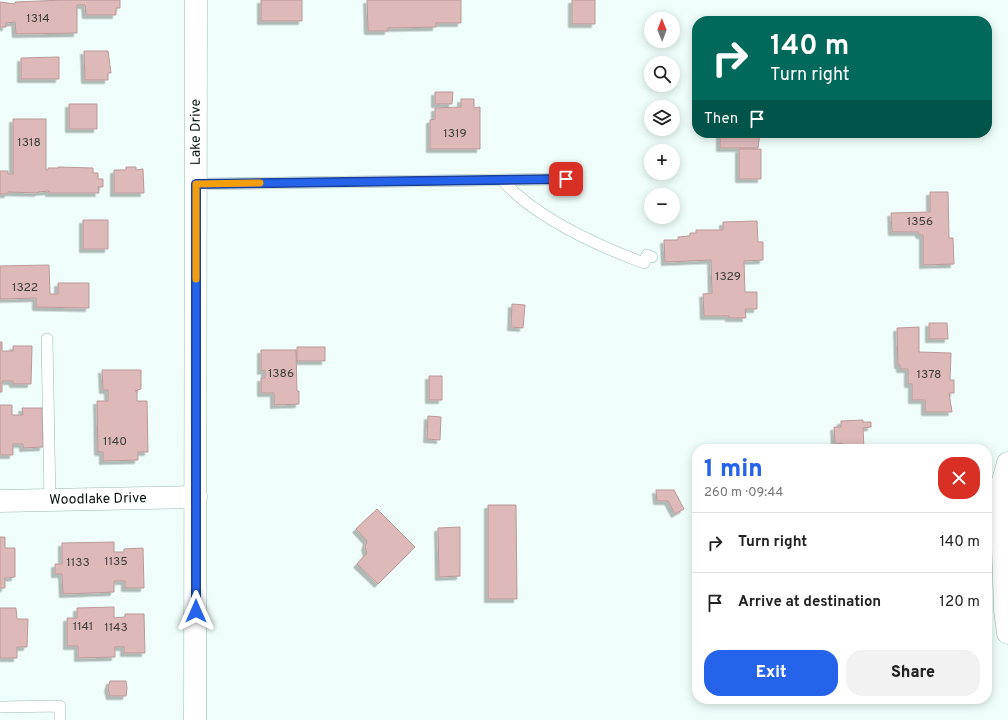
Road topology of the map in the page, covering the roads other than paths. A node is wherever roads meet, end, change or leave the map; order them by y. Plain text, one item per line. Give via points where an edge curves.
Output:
1 (196, 0) edge
2 (566, 179) dead end
3 (502, 180) junction
4 (196, 184) junction
5 (652, 257) dead end
6 (47, 339) dead end
7 (1008, 463) edge
8 (994, 488) edge
9 (196, 497) junction
10 (50, 500) junction
11 (0, 501) edge
12 (1008, 633) edge
13 (0, 707) edge
14 (60, 720) edge
15 (195, 720) edge

1 - 4 main road, Lake Drive
2 - 3 lane
3 - 4 lane
3 - 5 lane via 515,196 610,250 644,263 647,255
4 - 9 main road, Lake Drive
6 - 10 lane
7 - 8 main road
8 - 12 main road
9 - 10 main road, Woodlake Drive
9 - 15 main road, Lake Drive
10 - 11 main road, Woodlake Drive
13 - 14 lane via 60,706

